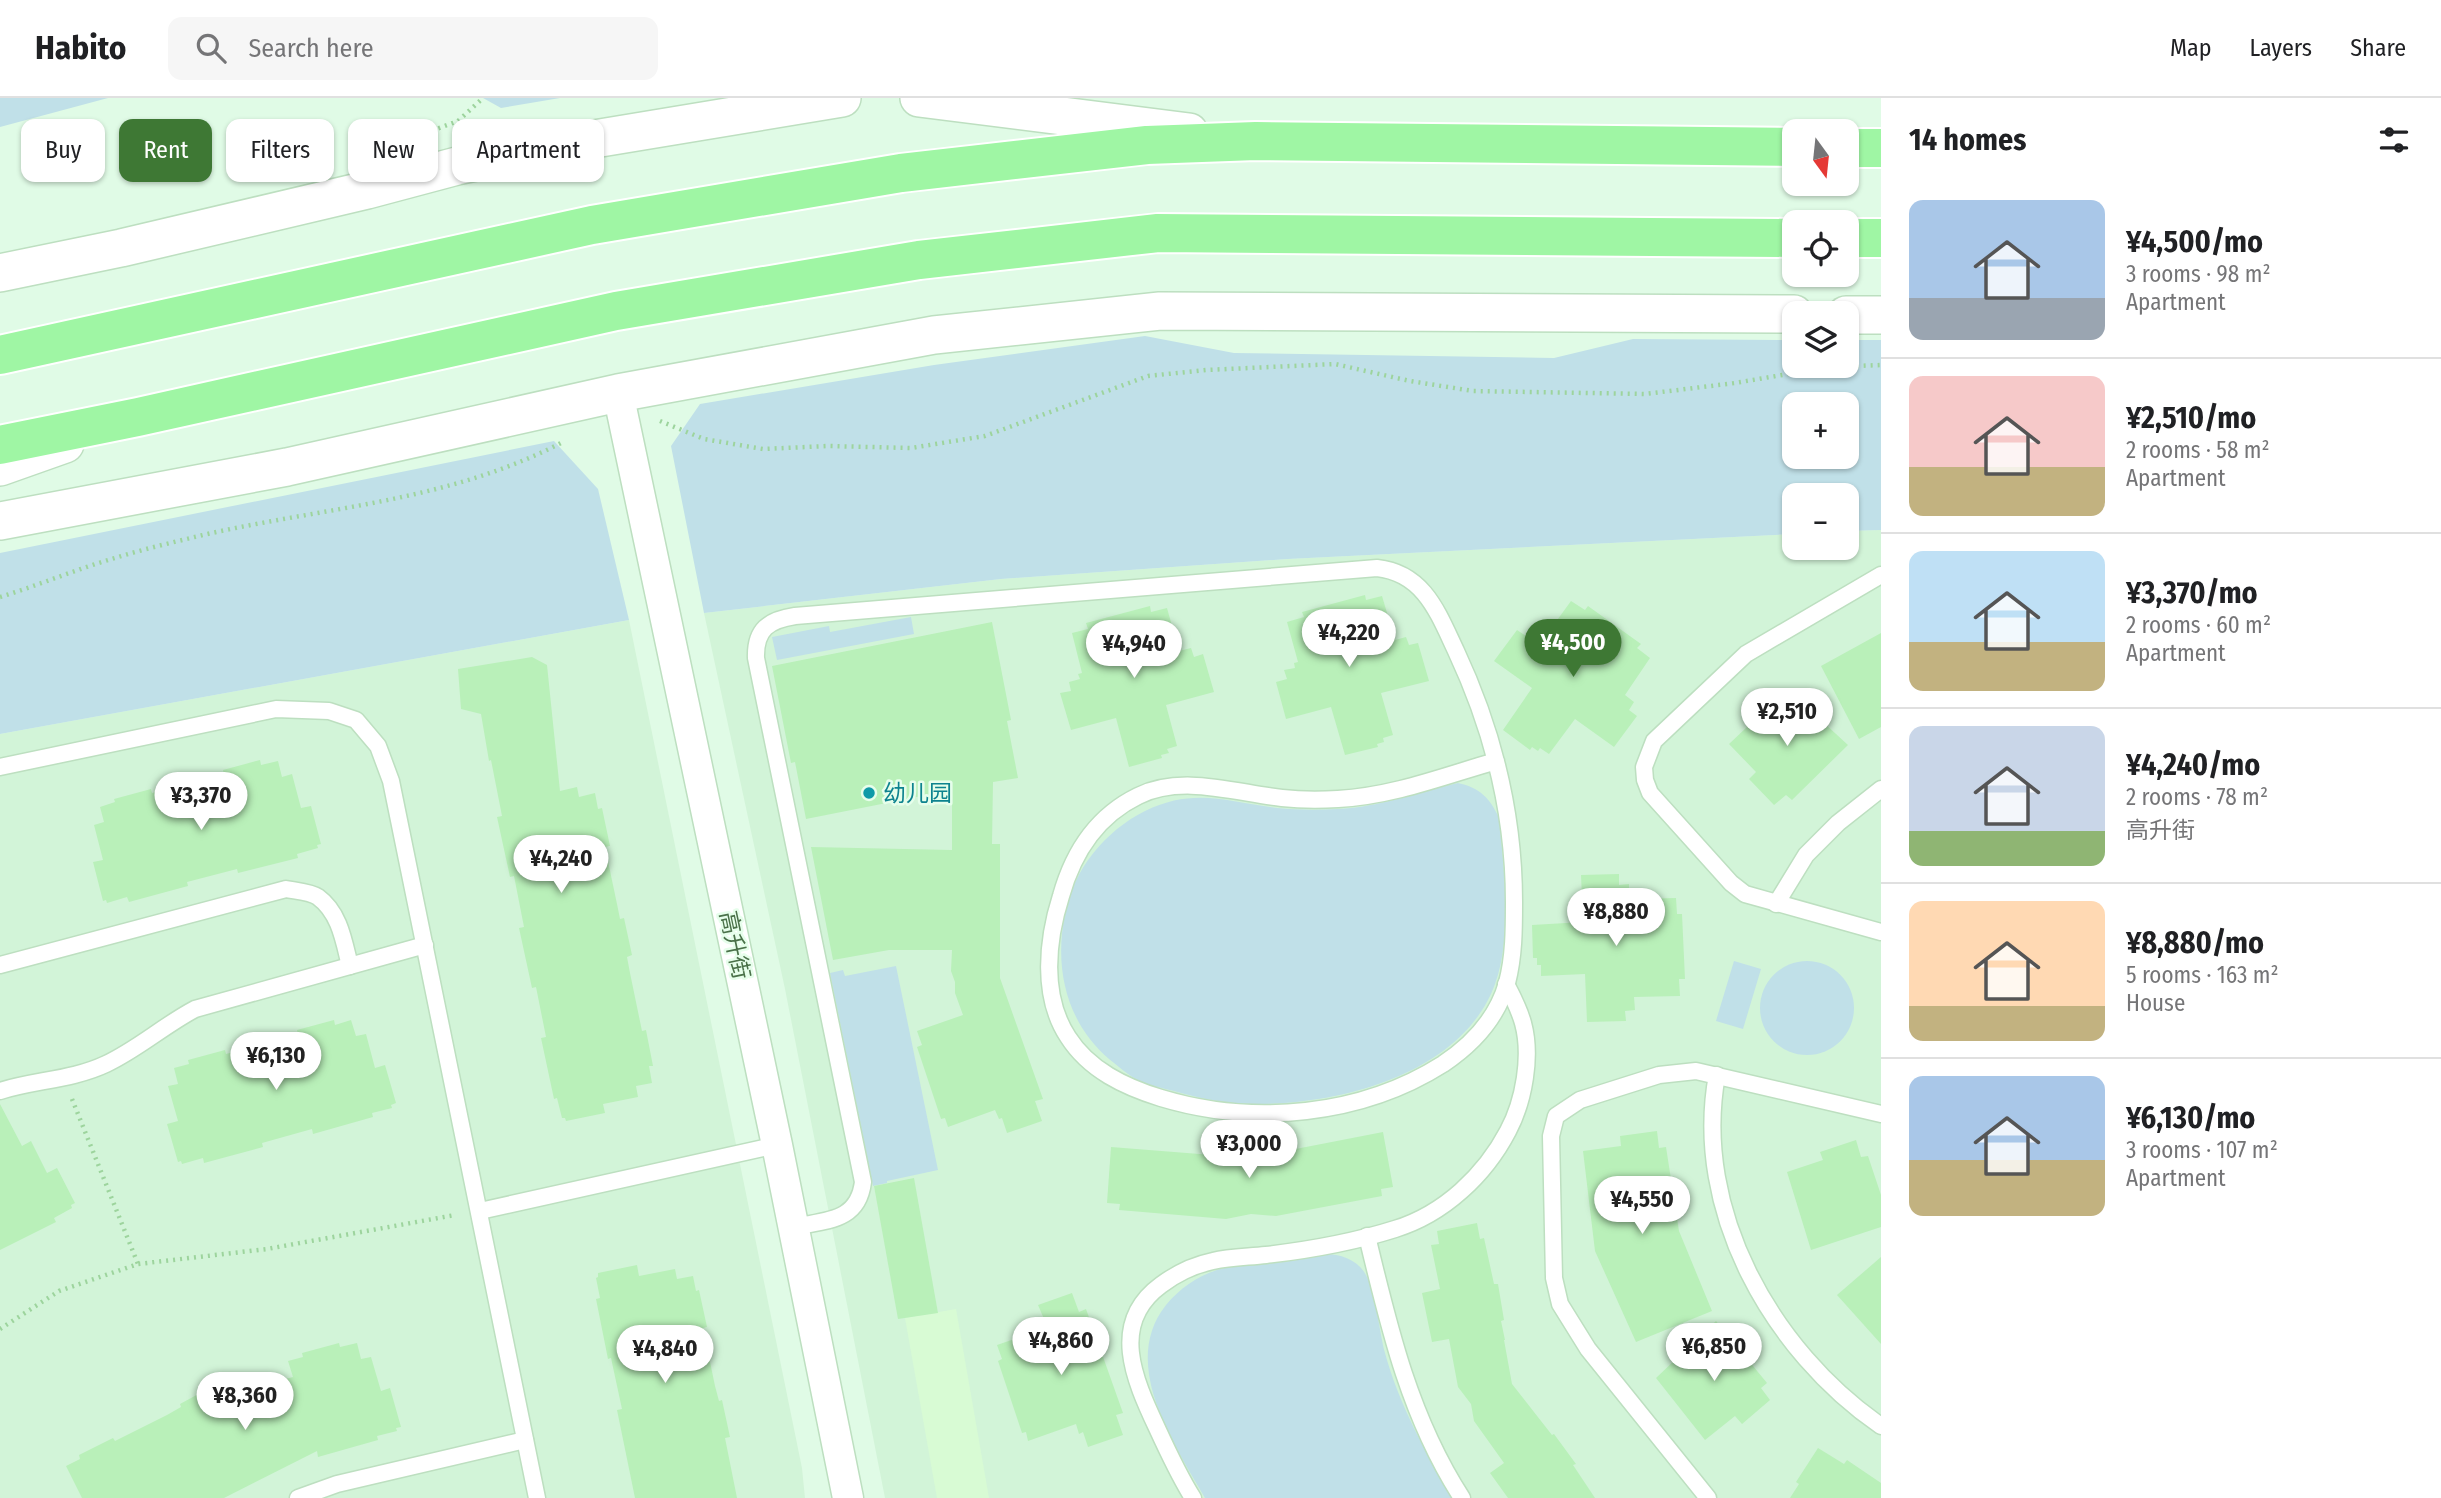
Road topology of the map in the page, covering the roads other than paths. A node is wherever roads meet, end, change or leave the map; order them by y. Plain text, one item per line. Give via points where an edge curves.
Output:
1 (842, 98) edge
2 (919, 98) edge
3 (1256, 141) junction
4 (1782, 147) edge
5 (1859, 148) edge
6 (1881, 148) edge
7 (1782, 238) edge
8 (1859, 238) edge
9 (1881, 238) edge
10 (121, 248) junction
11 (0, 273) edge
12 (0, 295) edge
13 (1782, 314) edge
14 (1859, 315) edge
15 (1881, 315) edge
16 (0, 355) edge
17 (621, 407) junction
18 (138, 417) junction
19 (0, 445) edge
20 (0, 467) edge
21 (0, 522) edge
22 (1881, 575) edge
23 (1496, 761) junction
24 (0, 767) edge
25 (1881, 789) edge
26 (1776, 904) junction
27 (1881, 932) edge
28 (425, 945) junction
29 (0, 965) edge
30 (351, 966) junction
31 (1506, 984) junction
32 (1717, 1075) junction
33 (0, 1091) edge
34 (1881, 1114) edge
35 (777, 1145) junction
36 (480, 1211) junction
37 (794, 1227) junction
38 (1367, 1236) junction
39 (1881, 1426) edge
40 (525, 1440) junction
41 (298, 1498) edge
42 (537, 1498) edge
43 (848, 1498) edge
44 (1193, 1498) edge
45 (1462, 1498) edge
46 (1708, 1498) edge

1 - 10 street via 457,166
2 - 3 street
3 - 4 highway
3 - 16 highway via 1147,145 901,173 592,225
5 - 6 highway
7 - 18 highway via 1158,233 919,260 616,311
8 - 9 highway
10 - 11 street
10 - 12 street
13 - 17 street via 1160,311 934,335
14 - 15 street
17 - 21 street
17 - 35 street, 高升街
18 - 19 highway
18 - 20 street
22 - 26 lane via 1746,653 1654,741 1648,753 1644,767 1650,793 1731,883 1745,894
23 - 31 lane via 1514,859 1513,941
23 - 31 lane via 1405,789 1340,799 1283,798 1193,786 1141,794 1105,818 1076,854 1057,908 1049,958 1056,1011 1081,1054 1134,1089 1181,1104 1242,1113 1343,1105 1418,1079 1458,1053 1485,1027
23 - 37 lane via 1481,710 1440,619 1422,589 1392,570 773,621 758,638 757,658 863,1182 856,1205 846,1214
24 - 28 lane via 276,709 330,711 355,720 378,746 391,781
25 - 26 lane via 1806,855
26 - 27 lane
28 - 30 lane
28 - 36 lane
29 - 30 lane via 286,889 317,896 333,913
30 - 33 lane via 195,1009 105,1065 64,1079
31 - 38 lane via 1524,1026 1526,1051 1521,1096 1502,1143 1485,1168 1445,1203 1397,1229
32 - 34 lane
32 - 39 lane via 1713,1147 1720,1191 1750,1275 1798,1351 1828,1384
32 - 46 lane via 1696,1071 1659,1075 1580,1101 1556,1116 1551,1136 1554,1278 1560,1304 1588,1349
35 - 36 lane
35 - 37 street, 高升街
36 - 40 lane
37 - 43 street, 高升街
38 - 44 lane via 1194,1266 1146,1296 1134,1314 1130,1335 1135,1375
38 - 45 lane via 1410,1396
40 - 41 lane via 337,1484
40 - 42 lane

